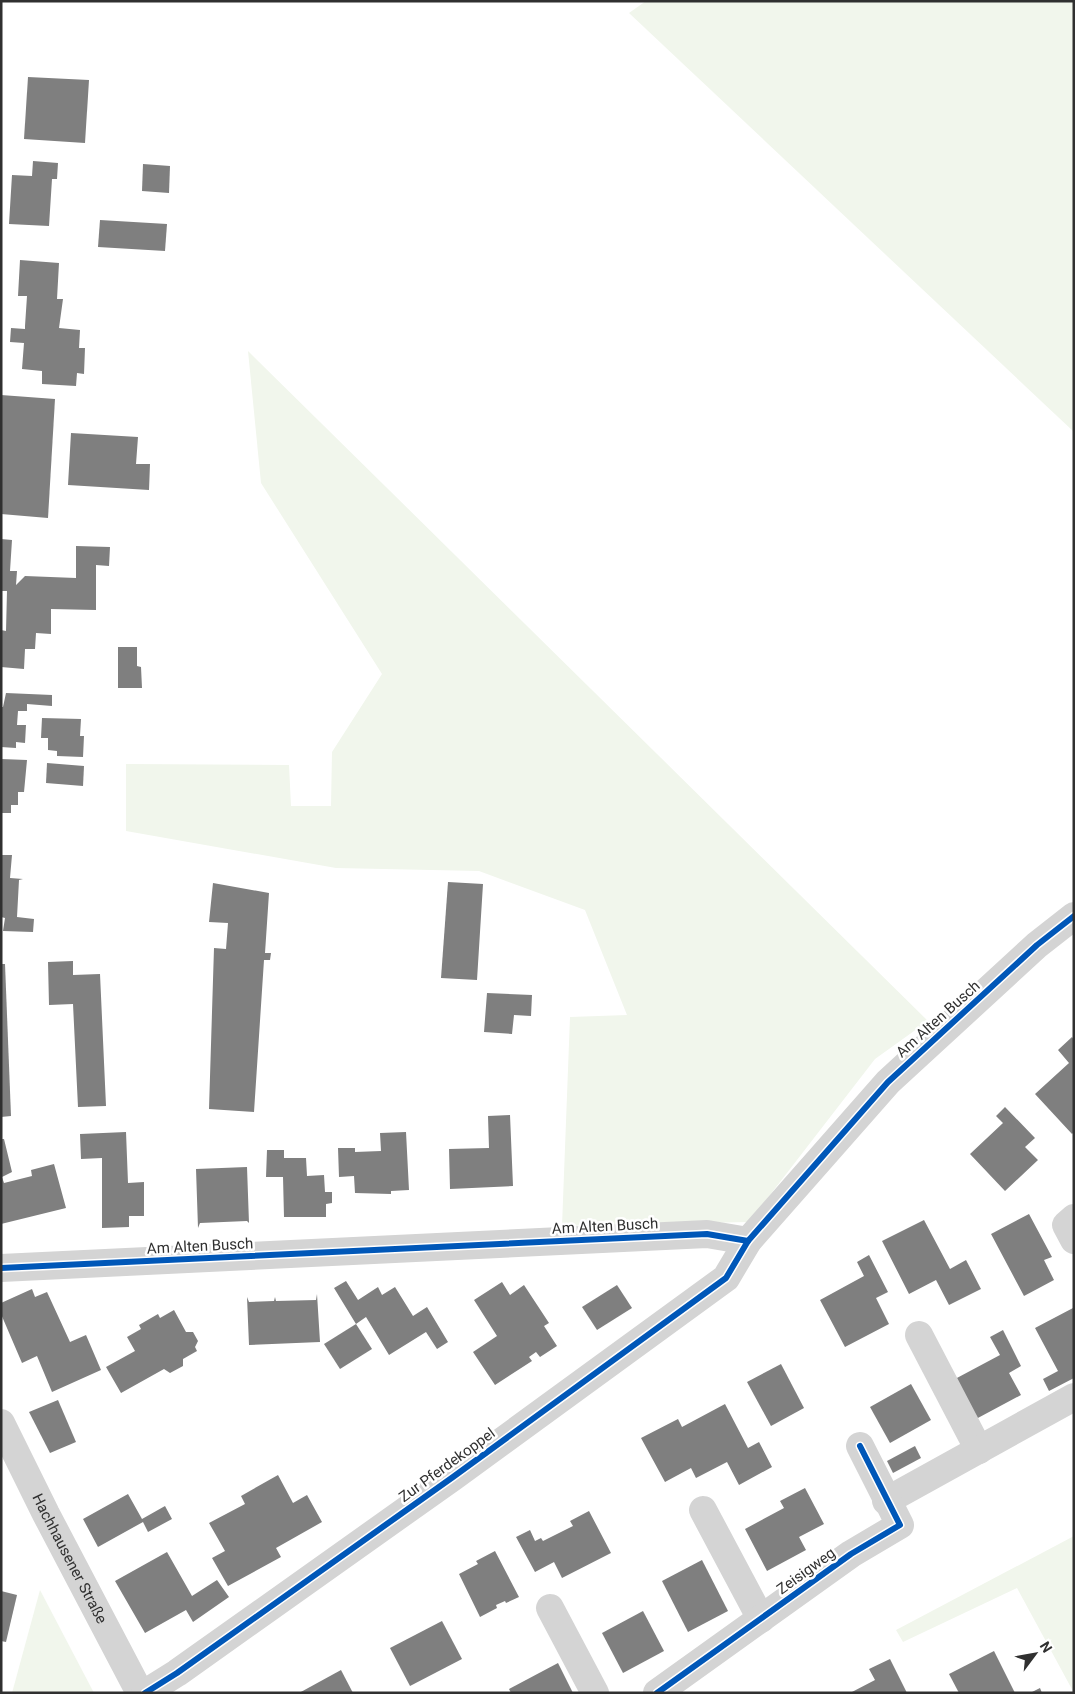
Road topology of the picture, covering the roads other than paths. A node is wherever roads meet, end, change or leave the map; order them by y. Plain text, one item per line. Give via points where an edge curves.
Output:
1 (1074, 916) edge
2 (1074, 1218) edge
3 (1074, 1240) edge
4 (748, 1241) junction
5 (1, 1268) edge
6 (919, 1335) dead end
7 (1074, 1397) edge
8 (1, 1424) edge
9 (860, 1446) dead end
10 (980, 1450) junction
11 (886, 1501) junction
12 (703, 1510) dead end
13 (550, 1608) dead end
14 (761, 1618) junction
15 (140, 1693) edge
16 (145, 1693) edge
17 (595, 1693) edge
18 (656, 1693) edge

1 - 4 street, Am Alten Busch via 888,1082
2 - 3 street via 1066,1225
4 - 5 street, Am Alten Busch via 707,1234
4 - 16 street, Zur Pferdekoppel via 726,1278 453,1477
6 - 10 street
7 - 10 street
8 - 15 street, Hachhausener Straße
9 - 11 street, Zeisigweg
10 - 11 street
11 - 14 street, Zeisigweg via 900,1525 851,1554
12 - 14 street
13 - 17 street
14 - 18 street, Zeisigweg

